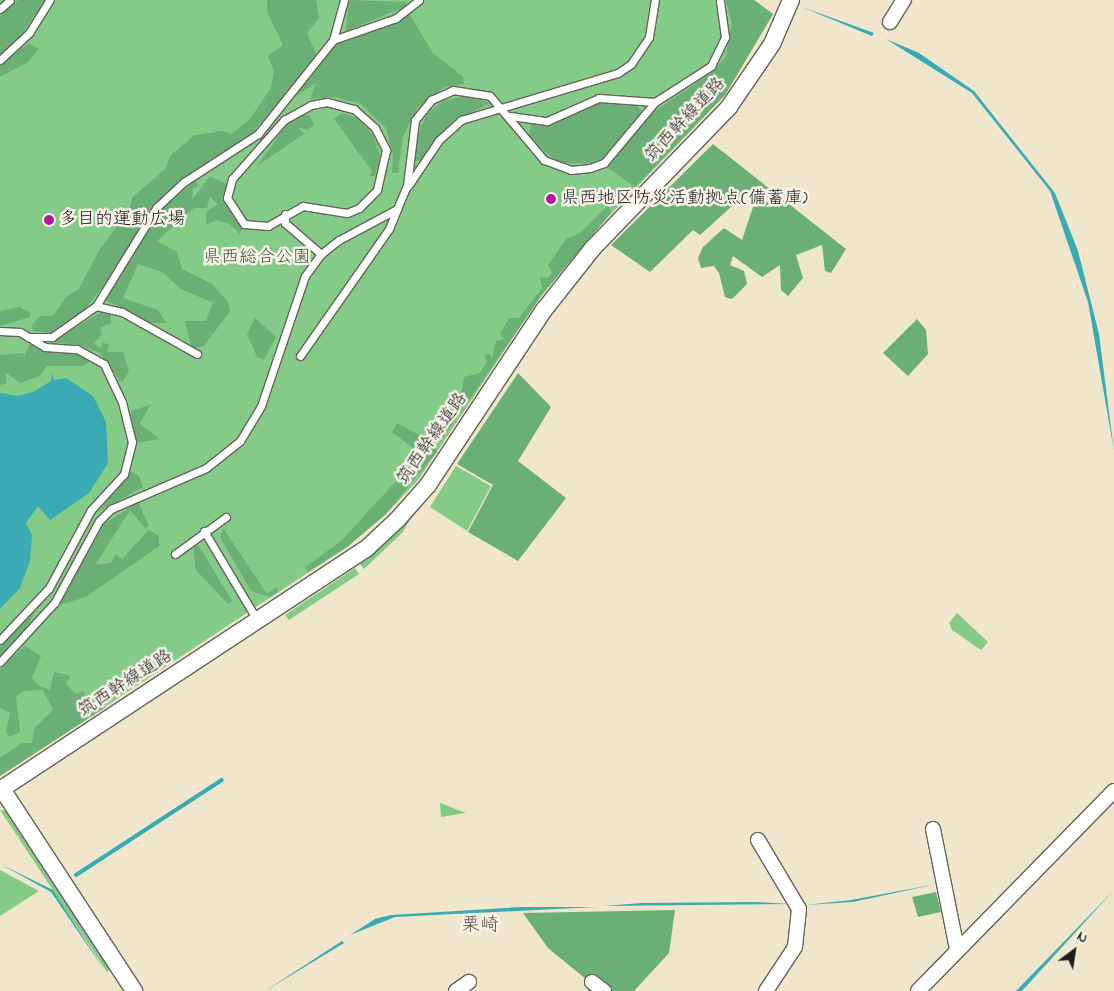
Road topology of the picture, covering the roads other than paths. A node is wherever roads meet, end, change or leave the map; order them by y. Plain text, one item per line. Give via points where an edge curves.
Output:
1 (10, 0) edge
2 (50, 0) edge
3 (344, 0) edge
4 (419, 0) edge
5 (655, 0) edge
6 (720, 0) edge
7 (791, 0) edge
8 (904, 0) edge
9 (0, 9) edge
10 (890, 22) dead end
11 (333, 40) junction
12 (0, 60) edge
13 (655, 102) junction
14 (502, 106) junction
15 (510, 116) junction
16 (407, 186) junction
17 (397, 209) junction
18 (285, 214) junction
19 (321, 254) junction
20 (96, 306) junction
21 (0, 331) edge
22 (28, 337) junction
23 (197, 354) dead end
24 (300, 356) dead end
25 (226, 517) dead end
26 (204, 531) junction
27 (175, 554) dead end
28 (257, 620) junction
29 (0, 639) edge
30 (0, 662) edge
31 (1, 790) edge
32 (1114, 791) edge
33 (933, 829) dead end
34 (758, 840) dead end
35 (957, 949) junction
36 (469, 982) dead end
37 (592, 982) dead end
38 (134, 991) edge
39 (456, 991) edge
40 (604, 991) edge
41 (766, 991) edge
42 (918, 991) edge

1 - 9 lane
2 - 12 lane via 29,33
3 - 11 lane
4 - 11 lane via 396,18
5 - 14 lane via 650,37 631,64 618,73
6 - 13 lane via 726,37 719,54 711,66
7 - 28 street, 筑西幹線道路 via 772,44 729,107 593,248 544,310 410,507 366,549
8 - 10 street
11 - 20 lane via 258,134 184,182 157,207
13 - 15 lane via 599,98 547,121
13 - 15 lane via 604,163 571,170 544,160
14 - 15 lane
14 - 16 lane via 450,128
14 - 16 lane via 490,96 469,90 453,90 431,100 413,127
16 - 17 lane
17 - 19 lane
17 - 24 lane via 389,229
18 - 18 lane via 303,206 346,213 359,208 377,190 386,150 365,117 339,104 311,105 284,120 232,179 228,203 244,224 262,228
18 - 19 lane via 285,223
19 - 30 lane via 306,276 261,406 240,441 206,468 110,509 99,521 55,602 32,633
20 - 22 lane via 52,337
20 - 23 lane via 122,312
21 - 22 lane
22 - 29 lane via 45,346 77,349 104,364 122,402 132,442 124,474 91,510 49,588
25 - 26 lane
26 - 27 lane
26 - 28 lane
28 - 31 street, 筑西幹線道路
31 - 38 street
32 - 35 street
33 - 35 street
34 - 41 street via 799,909 795,947
35 - 42 street
36 - 39 street
37 - 40 street

